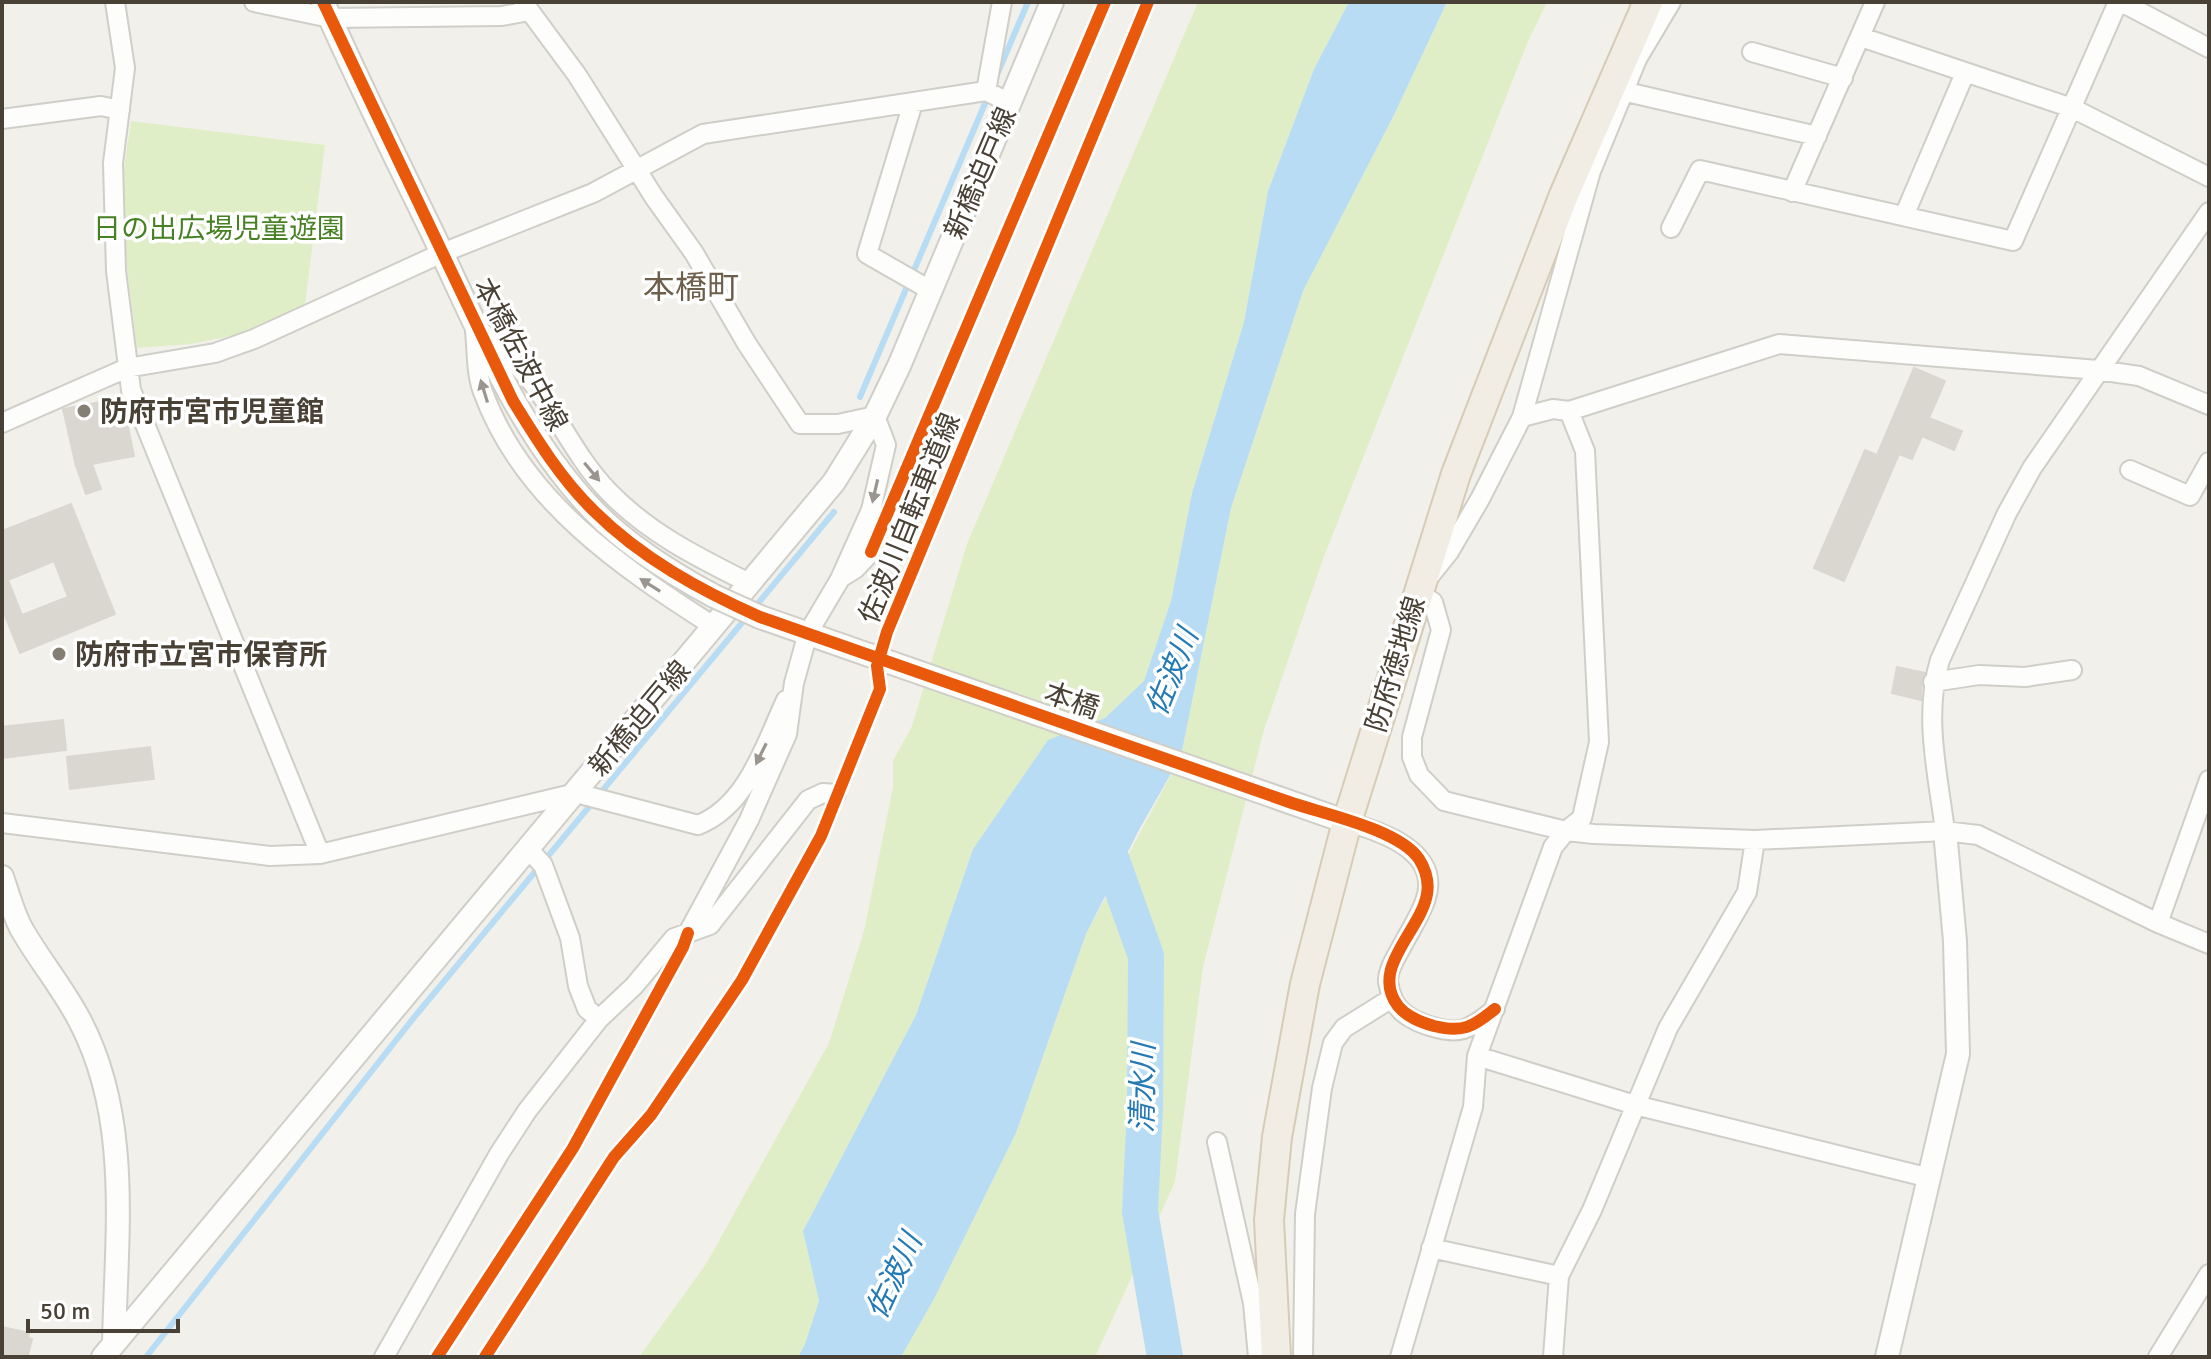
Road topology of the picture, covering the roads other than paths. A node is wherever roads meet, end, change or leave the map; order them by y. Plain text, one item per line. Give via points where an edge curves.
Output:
1 (115, 2) edge
2 (254, 2) edge
3 (1002, 2) edge
4 (1052, 2) edge
5 (1648, 2) edge
6 (1671, 2) edge
7 (1875, 2) edge
8 (2119, 2) edge
9 (526, 6) edge
10 (326, 10) edge
11 (1861, 37) junction
12 (2209, 48) edge
13 (1752, 52) dead end
14 (1965, 73) junction
15 (1843, 78) junction
16 (1618, 90) junction
17 (986, 91) junction
18 (913, 103) junction
19 (1010, 103) junction
20 (2072, 108) junction
21 (120, 110) junction
22 (2, 119) edge
23 (1817, 136) junction
24 (638, 170) junction
25 (2209, 177) edge
26 (1792, 192) junction
27 (2209, 212) edge
28 (1904, 216) junction
29 (1671, 228) dead end
30 (442, 253) junction
31 (930, 290) junction
32 (475, 324) junction
33 (127, 368) junction
34 (2098, 370) junction
35 (2209, 405) edge
36 (1569, 411) junction
37 (875, 416) junction
38 (1522, 417) junction
39 (2, 423) edge
40 (2209, 462) edge
41 (2130, 470) dead end
42 (871, 552) dead end
43 (840, 579) junction
44 (751, 584) junction
45 (1417, 592) junction
46 (715, 627) junction
47 (808, 633) junction
48 (836, 643) joint
49 (2072, 670) dead end
50 (1933, 682) junction
51 (794, 683) junction
52 (2209, 780) edge
53 (576, 793) junction
54 (836, 794) dead end
55 (1347, 822) junction
56 (2, 823) edge
57 (1566, 831) junction
58 (1945, 831) junction
59 (1755, 840) junction
60 (529, 850) junction
61 (320, 854) junction
62 (2, 877) edge
63 (2158, 923) junction
64 (688, 933) junction
65 (2209, 944) edge
66 (1392, 998) junction
67 (1495, 1009) junction
68 (599, 1019) junction
69 (1477, 1056) junction
70 (1635, 1105) junction
71 (1217, 1142) dead end
72 (1930, 1178) junction
73 (1431, 1248) junction
74 (2209, 1274) edge
75 (1559, 1276) junction
76 (109, 1350) edge
77 (384, 1357) edge
78 (1258, 1357) edge
79 (1276, 1357) edge
80 (1303, 1357) edge
81 (1400, 1357) edge
82 (1553, 1357) edge
83 (1887, 1357) edge
84 (2158, 1357) edge

1 - 21 street via 125,68
2 - 10 street
3 - 17 street
4 - 19 street, 新橋迫戸線
5 - 16 main road, 防府徳地線
6 - 16 street
7 - 11 street
8 - 12 street
8 - 20 street
9 - 10 street via 502,16
9 - 24 street
10 - 30 street, 本橋佐波中線
11 - 14 street
11 - 15 street
13 - 15 street
14 - 20 street
14 - 28 street
15 - 23 street
16 - 23 street
16 - 38 street
16 - 45 main road, 防府徳地線 via 1499,360
17 - 18 street
17 - 19 street
18 - 24 street via 703,134
18 - 31 street via 867,254
19 - 31 street, 新橋迫戸線
20 - 25 street
20 - 28 street via 2013,241
21 - 22 street via 101,106
21 - 33 street via 113,196
23 - 26 street
24 - 30 street
24 - 37 street via 800,424 838,424
26 - 28 street
26 - 29 street via 1700,170
27 - 34 street
30 - 32 street, 本橋佐波中線
30 - 33 street via 254,339 215,353
31 - 37 street, 新橋迫戸線
32 -> 44 street via 530,380 607,490 690,554
46 -> 32 street via 601,549 531,477 481,390
32 - 47 street, 本橋佐波中線, bridge via 513,401 585,501 677,576 760,617
33 - 39 street
33 - 61 street via 131,390
34 - 35 street via 2139,376
34 - 36 street via 1779,344
34 - 50 street via 2007,513
36 - 38 street via 1553,409
36 - 57 street via 1585,451 1599,742 1582,818
37 -> 43 street via 886,445 871,510
37 - 44 street, 新橋迫戸線 via 834,482
38 - 45 street via 1449,552
40 - 41 street via 2190,496
42 - 43 street
43 - 47 street
44 - 46 street, 新橋迫戸線
45 - 55 main road, 防府徳地線
45 - 57 street via 1433,602 1441,630 1412,737 1419,775 1444,801
46 - 53 street, 新橋迫戸線
47 - 48 street, 本橋佐波中線
47 - 51 street
48 - 55 street, 本橋
49 - 50 street
50 - 58 street via 1931,710
51 -> 53 street via 757,763 735,798 714,818 698,825
51 - 64 street via 787,734 749,820
52 - 63 street
53 - 60 street, 新橋迫戸線
53 - 61 street
54 - 64 street via 808,800 710,925
55 - 66 street via 1403,844 1419,858 1428,879 1427,897 1388,979
55 - 79 main road, 防府徳地線 via 1305,984 1277,1137 1269,1220
56 - 61 street via 270,856
57 - 59 street
57 - 67 street via 1553,847
58 - 59 street
58 - 63 street via 1978,835
58 - 72 street via 1958,1054
59 - 70 street via 1747,892 1668,1028
60 - 68 street via 543,865 570,938 587,1009
60 - 76 street, 新橋迫戸線
62 - 76 street via 20,925 80,1020 112,1109 117,1163
63 - 65 street
64 - 68 street via 674,938
66 - 67 street via 1404,1014 1445,1029 1461,1030
66 - 80 street via 1344,1028 1329,1058 1305,1214
67 - 69 street
68 - 77 street via 499,1154
69 - 70 street
69 - 73 street via 1473,1107
70 - 72 street
70 - 75 street
71 - 78 street via 1244,1253
72 - 83 street
73 - 75 street
73 - 81 street
74 - 84 street
75 - 82 street

